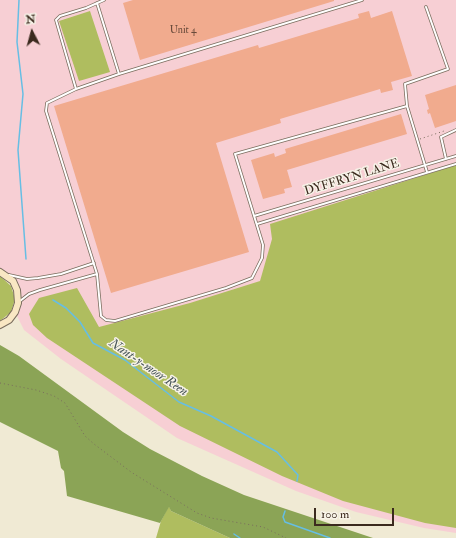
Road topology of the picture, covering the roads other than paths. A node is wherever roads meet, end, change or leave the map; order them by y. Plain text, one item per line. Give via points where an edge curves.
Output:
1 (104, 0) edge
2 (362, 0) edge
3 (97, 3) junction
4 (426, 7) dead end
5 (119, 74) junction
6 (76, 89) junction
7 (408, 106) junction
8 (456, 130) edge
9 (456, 156) edge
10 (446, 158) junction
11 (456, 164) edge
12 (425, 165) junction
13 (427, 172) junction
14 (254, 216) junction
15 (257, 224) junction
16 (94, 264) junction
17 (2, 272) edge
18 (97, 274) junction
19 (18, 303) junction
20 (0, 325) edge

1 - 3 lane
2 - 5 lane
3 - 5 lane
3 - 6 lane via 60,16 56,20
4 - 7 lane via 448,69 405,84
5 - 6 lane
6 - 16 lane via 48,103 46,111
7 - 12 lane
7 - 14 lane via 235,154
8 - 10 lane via 441,137
9 - 10 lane, DYFFRYN LANE
10 - 12 lane, DYFFRYN LANE
11 - 13 lane, DYFFRYN LANE
12 - 13 lane
12 - 14 lane, DYFFRYN LANE
13 - 15 lane, DYFFRYN LANE
14 - 15 lane
15 - 18 lane via 263,251 254,275 226,288 112,321 106,320 101,314
16 - 17 lane via 61,274 28,279
16 - 18 lane
17 - 19 street via 18,290
18 - 19 lane via 29,294
19 - 20 street via 9,320

